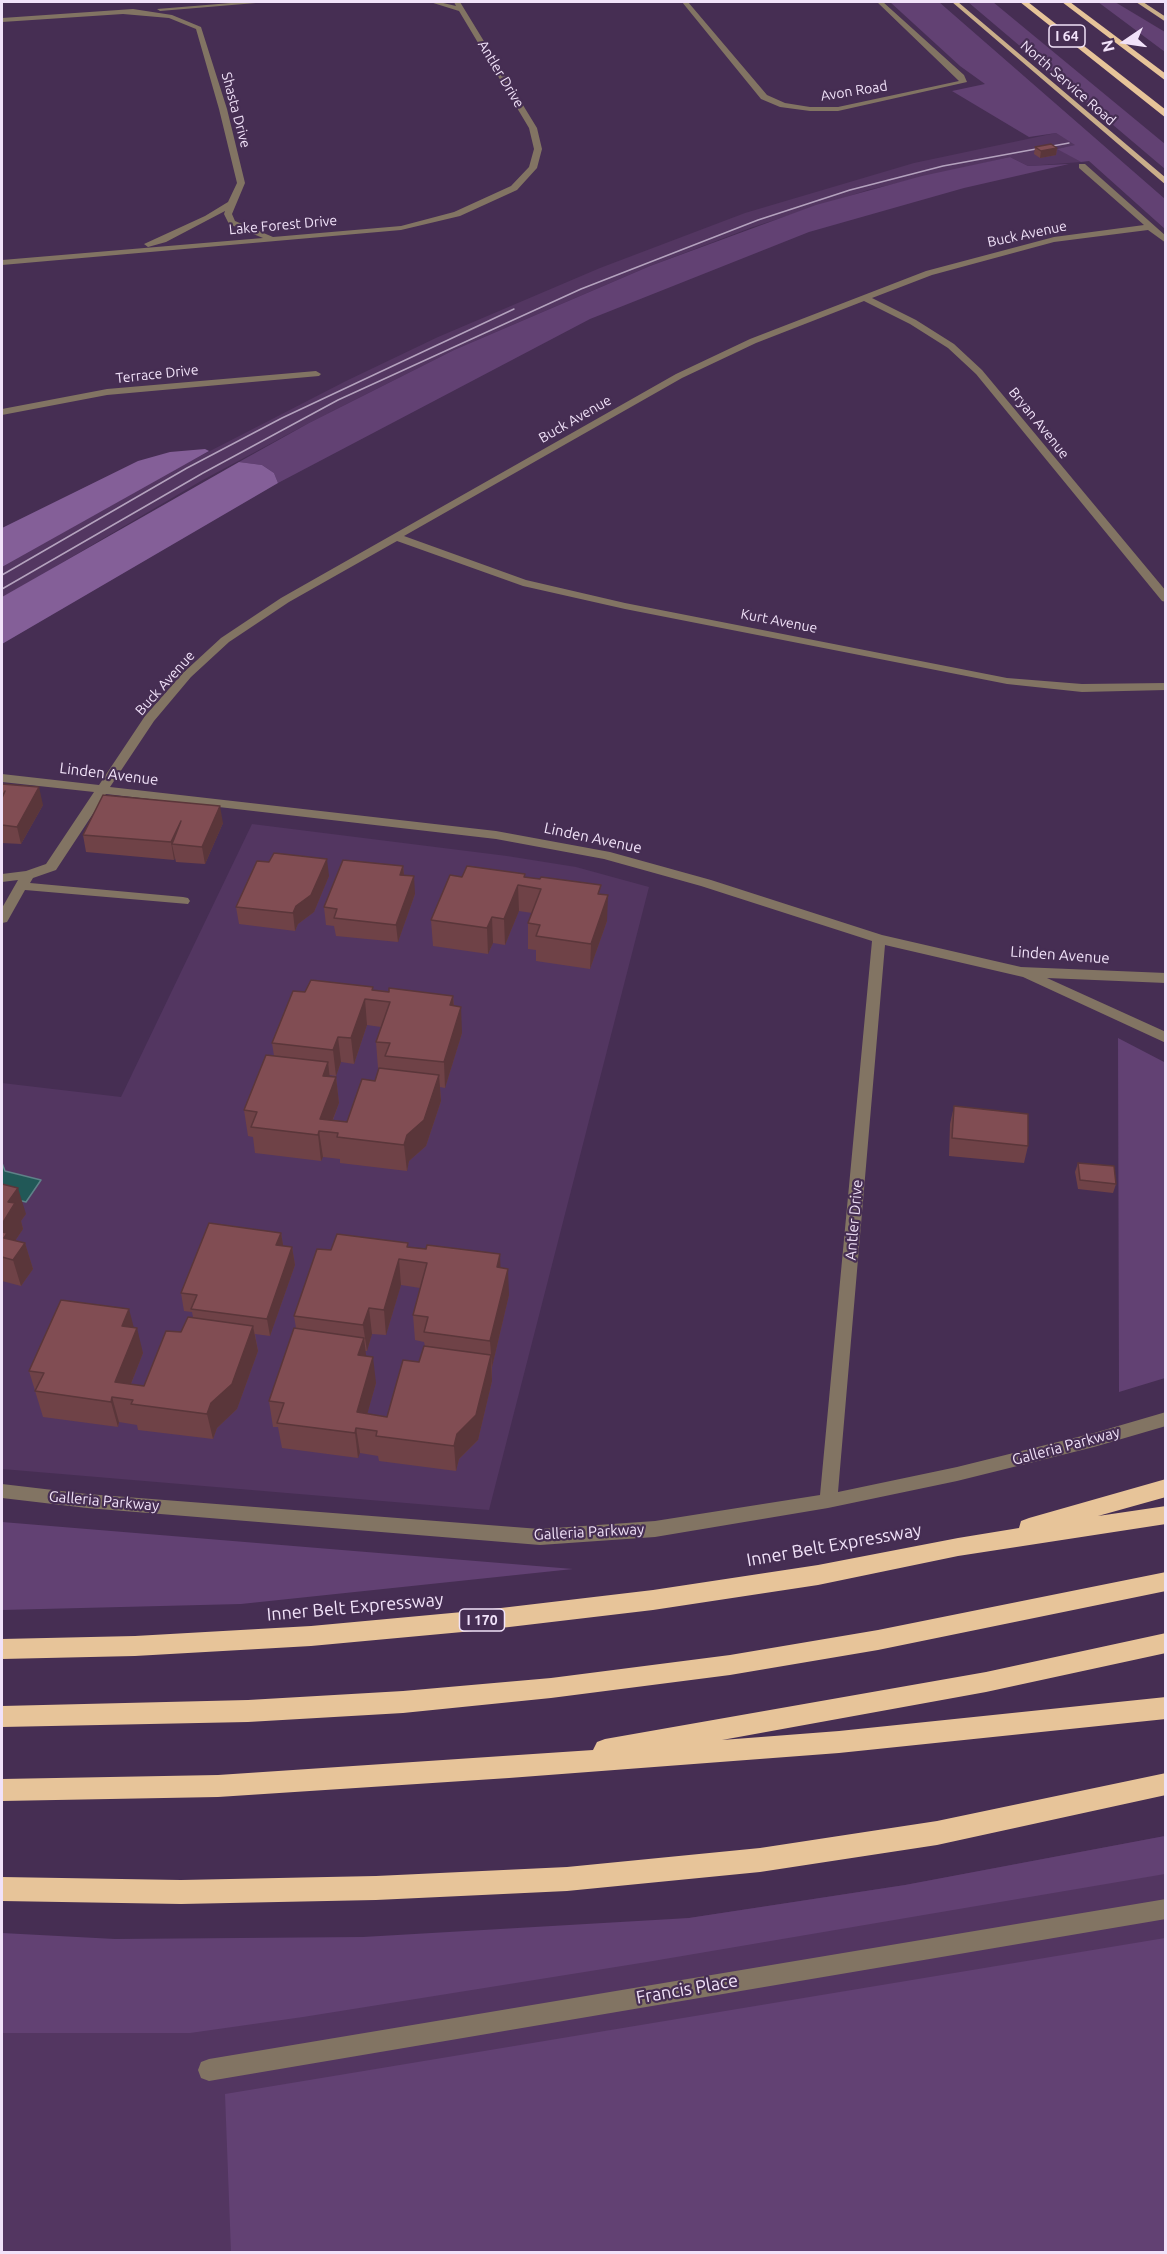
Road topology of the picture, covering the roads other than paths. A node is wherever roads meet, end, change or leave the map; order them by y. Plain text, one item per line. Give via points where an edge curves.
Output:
1 (265, 2) edge
2 (433, 2) edge
3 (457, 2) edge
4 (685, 2) edge
5 (880, 2) edge
6 (955, 2) edge
7 (1024, 2) edge
8 (1066, 2) edge
9 (1139, 2) edge
10 (462, 10) junction
11 (124, 12) junction
12 (2, 20) edge
13 (1166, 20) edge
14 (1110, 71) junction
15 (1166, 77) edge
16 (1150, 115) dead end
17 (1166, 115) edge
18 (538, 149) joint
19 (1082, 166) dead end
20 (1166, 183) edge
21 (231, 202) junction
22 (1150, 227) junction
23 (282, 239) junction
24 (1166, 241) edge
25 (91, 256) junction
26 (2, 263) edge
27 (863, 297) junction
28 (316, 374) dead end
29 (2, 412) edge
30 (396, 537) junction
31 (1166, 599) edge
32 (1166, 686) edge
33 (2, 778) edge
34 (102, 790) junction
35 (2, 878) edge
36 (25, 880) junction
37 (183, 901) dead end
38 (2, 919) edge
39 (879, 939) junction
40 (1021, 972) junction
41 (1166, 978) edge
42 (1166, 1038) edge
43 (1166, 1419) edge
44 (1166, 1488) edge
45 (2, 1491) edge
46 (828, 1501) junction
47 (1166, 1515) edge
48 (958, 1547) junction
49 (1166, 1581) edge
50 (1166, 1643) edge
51 (2, 1649) edge
52 (1155, 1710) edge
53 (2, 1717) edge
54 (509, 1767) junction
55 (1166, 1784) edge
56 (2, 1790) edge
57 (2, 1889) edge
58 (1166, 1909) edge
59 (209, 2070) dead end

1 - 11 street
2 - 10 street
3 - 10 street, Antler Drive
4 - 5 street, Avon Road via 764,97 783,105 810,110 838,109 963,82
6 - 20 main road, North Service Road
7 - 14 highway, I 64
8 - 15 highway, I 64
9 - 13 main road
10 - 18 street, Antler Drive via 533,128
11 - 12 street
11 - 21 street, Shasta Drive via 170,16 199,28 241,183
14 - 16 highway
14 - 17 highway, I 64
18 - 23 street, Lake Forest Drive via 533,168 514,188 457,214 401,228
19 - 22 street
21 - 23 street via 228,214 232,222 260,235
21 - 25 street via 163,240
22 - 24 street
22 - 27 street, Buck Avenue via 1054,240 990,255
23 - 25 street, Lake Forest Drive
25 - 26 street, Lake Forest Drive
27 - 30 street, Buck Avenue via 679,376
27 - 31 street, Bryan Avenue via 951,346 979,372
28 - 29 street, Terrace Drive via 107,393
30 - 32 street, Kurt Avenue via 545,588 1007,681 1082,688
30 - 34 street, Buck Avenue via 285,600 225,640 187,675 149,719
33 - 34 street, Linden Avenue
34 - 36 street, Buck Avenue via 51,867
34 - 39 street, Linden Avenue via 496,835 604,855 706,883
35 - 36 street
36 - 37 street
36 - 38 street
39 - 40 street, Linden Avenue
39 - 46 street, Antler Drive
40 - 41 street, Linden Avenue
40 - 42 street
43 - 46 street, Galleria Parkway via 957,1474
44 - 48 highway
45 - 46 street, Galleria Parkway via 540,1536 655,1529
47 - 48 highway
48 - 51 highway, Inner Belt Expressway / I 170 via 818,1575 484,1620 135,1646
49 - 53 highway via 878,1640 730,1665 551,1688 248,1711
50 - 54 highway via 986,1682
52 - 54 highway via 839,1742
54 - 56 highway via 218,1786
55 - 57 highway via 937,1833 760,1860 567,1879 181,1892
58 - 59 street, Francis Place

